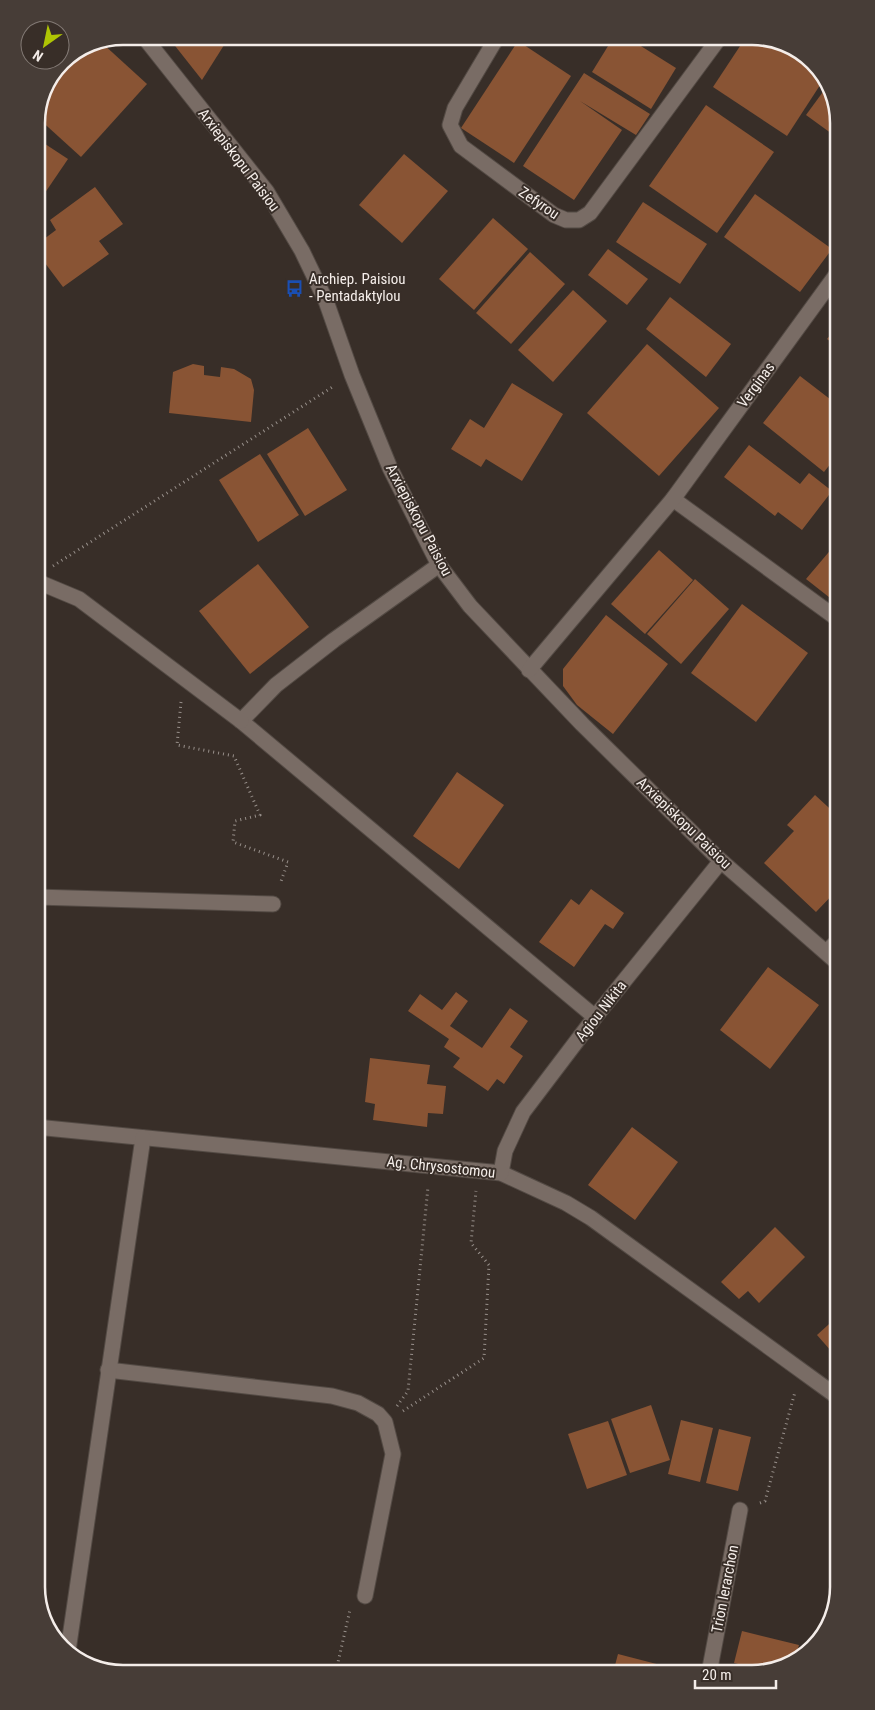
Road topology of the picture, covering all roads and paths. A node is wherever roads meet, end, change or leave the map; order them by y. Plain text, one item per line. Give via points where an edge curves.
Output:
1 (150, 45) edge
2 (492, 45) edge
3 (714, 45) edge
4 (830, 283) edge
5 (352, 375) junction
6 (673, 499) junction
7 (439, 566) junction
8 (45, 573) edge
9 (45, 578) edge
10 (830, 613) edge
11 (529, 670) junction
12 (185, 679) junction
13 (241, 721) junction
14 (721, 861) junction
15 (45, 897) edge
16 (273, 904) joint
17 (830, 948) edge
18 (826, 951) junction
19 (830, 955) edge
20 (595, 1017) junction
21 (45, 1128) edge
22 (143, 1138) junction
23 (430, 1166) junction
24 (477, 1170) junction
25 (501, 1173) junction
26 (801, 1369) junction
27 (108, 1370) junction
28 (830, 1391) edge
29 (385, 1422) junction
30 (740, 1510) joint
31 (365, 1596) joint
32 (69, 1643) edge
33 (337, 1665) edge
34 (711, 1665) edge

1 - 5 street, Arxiepiskopu Paisiou via 267,192 302,251 326,301
2 - 3 street, Zefyrou via 455,108 450,125 461,146 540,206 566,220 579,220 590,213
4 - 6 street, Verginas
5 - 7 street, Arxiepiskopu Paisiou via 390,468
5 - 8 path
6 - 10 street
6 - 11 street, Verginas
7 - 11 street, Arxiepiskopu Paisiou via 470,606
7 - 13 street via 276,685
9 - 12 street via 79,599
11 - 14 street, Arxiepiskopu Paisiou
12 - 13 street
12 - 16 path via 177,746 234,756 260,814 235,821 233,842 288,862
13 - 20 street
14 - 18 street, Arxiepiskopu Paisiou
14 - 20 street, Agiou Nikita
15 - 16 street
17 - 18 street
18 - 19 street, Arxiepiskopu Paisiou
20 - 25 street, Agiou Nikita via 523,1112 511,1133
21 - 22 street, Ag. Chrysostomou
22 - 23 street, Ag. Chrysostomou
22 - 27 street
23 - 24 street, Ag. Chrysostomou
23 - 29 path via 408,1391
24 - 25 street, Ag. Chrysostomou
24 - 29 path via 472,1243 489,1265 484,1358
25 - 26 street, Ag. Chrysostomou via 591,1218
26 - 28 street, Ag. Chrysostomou
26 - 30 path via 765,1501
27 - 29 street via 332,1396 358,1403 378,1414
27 - 32 street
29 - 31 street via 393,1454
30 - 34 street, Trion Ierarchon
31 - 33 path via 349,1610

